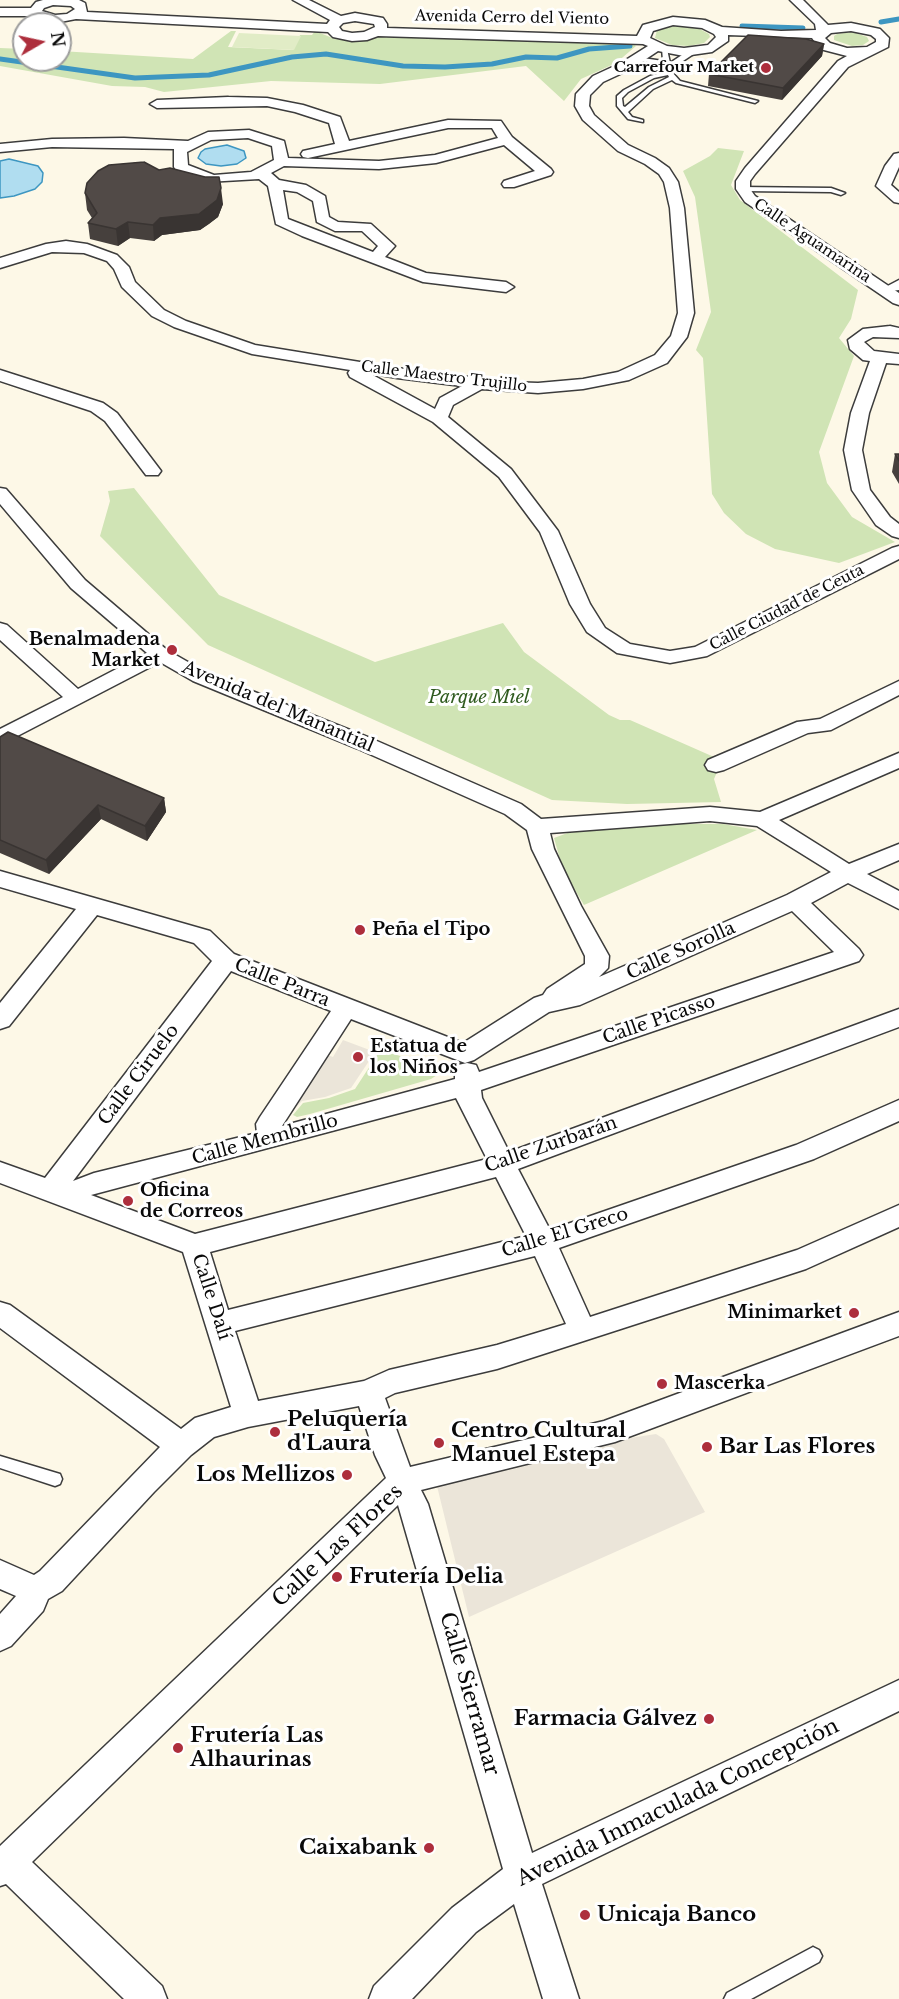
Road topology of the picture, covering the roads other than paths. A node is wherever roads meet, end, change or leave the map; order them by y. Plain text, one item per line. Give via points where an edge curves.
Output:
1 (16, 0) edge
2 (299, 0) edge
3 (796, 0) edge
4 (45, 3) junction
5 (316, 4) edge
6 (79, 10) junction
7 (35, 12) edge
8 (811, 12) junction
9 (72, 13) edge
10 (356, 17) junction
11 (296, 20) junction
12 (335, 24) junction
13 (851, 27) junction
14 (380, 28) junction
15 (881, 35) junction
16 (720, 36) junction
17 (825, 40) junction
18 (653, 41) junction
19 (898, 44) edge
20 (870, 50) junction
21 (695, 51) junction
22 (636, 59) junction
23 (843, 64) junction
24 (669, 71) junction
25 (755, 101) edge
26 (157, 104) dead end
27 (487, 110) dead end
28 (625, 111) junction
29 (641, 121) dead end
30 (496, 124) junction
31 (507, 140) junction
32 (188, 146) junction
33 (343, 146) junction
34 (0, 148) edge
35 (899, 157) edge
36 (282, 161) junction
37 (261, 173) junction
38 (275, 184) junction
39 (508, 184) dead end
40 (743, 189) junction
41 (841, 192) dead end
42 (899, 199) edge
43 (346, 226) junction
44 (319, 238) junction
45 (375, 259) junction
46 (0, 262) edge
47 (899, 282) edge
48 (506, 287) dead end
49 (892, 289) edge
50 (899, 300) edge
51 (896, 327) edge
52 (879, 359) junction
53 (899, 359) edge
54 (338, 364) junction
55 (0, 375) edge
56 (480, 384) junction
57 (439, 418) junction
58 (152, 471) dead end
59 (0, 493) edge
60 (899, 532) edge
61 (899, 552) edge
62 (0, 629) edge
63 (160, 654) junction
64 (899, 687) edge
65 (76, 698) junction
66 (0, 738) edge
67 (899, 760) edge
68 (716, 765) dead end
69 (762, 819) junction
70 (537, 827) junction
71 (899, 851) edge
72 (848, 873) junction
73 (0, 879) edge
74 (795, 901) junction
75 (899, 901) edge
76 (92, 906) junction
77 (226, 960) junction
78 (543, 1005) junction
79 (346, 1007) junction
80 (899, 1018) edge
81 (0, 1020) edge
82 (465, 1054) junction
83 (468, 1085) junction
84 (899, 1110) edge
85 (272, 1139) junction
86 (501, 1165) junction
87 (0, 1172) edge
88 (57, 1193) junction
89 (899, 1215) edge
90 (543, 1243) junction
91 (194, 1245) junction
92 (0, 1313) edge
93 (221, 1323) junction
94 (899, 1324) edge
95 (582, 1330) junction
96 (369, 1392) junction
97 (248, 1415) junction
98 (181, 1446) junction
99 (0, 1462) edge
100 (55, 1479) dead end
101 (402, 1482) junction
102 (0, 1574) edge
103 (35, 1590) junction
104 (0, 1636) edge
105 (899, 1695) edge
106 (4, 1866) edge
107 (522, 1876) junction
108 (813, 1956) dead end
109 (149, 1999) edge
110 (387, 1999) edge
111 (561, 1999) edge
112 (733, 1999) edge

1 - 4 street via 23,4
2 - 5 street
3 - 8 street
4 - 6 street via 66,1
4 - 7 street
5 - 10 street
5 - 11 street via 314,13
5 - 12 street
6 - 9 street
6 - 11 street
6 - 12 street
8 - 13 street
8 - 17 street via 821,23
10 - 12 street
10 - 14 street via 372,19
11 - 12 street
12 - 14 street via 338,34 352,37 367,36
13 - 15 street
13 - 17 street via 835,28
14 - 18 street, Avenida Cerro del Viento
15 - 19 street
15 - 20 street via 884,44
16 - 17 street via 738,40
16 - 18 street via 705,24 663,22
16 - 21 street via 712,48
17 - 20 street
17 - 23 street
18 - 21 street, Avenida Cerro del Viento
18 - 22 street, Calle Maestro Trujillo
18 - 24 lane
19 - 20 street
20 - 23 street, Calle Aguamarina
21 - 24 lane
22 - 24 lane
22 - 56 street, Calle Maestro Trujillo via 589,86 583,94 582,106 588,117 623,148 650,161 671,182 677,208 686,313 679,337 661,359 624,376 538,388
23 - 40 street, Calle Aguamarina via 750,171
24 - 25 lane via 688,86
24 - 28 lane
24 - 28 lane via 626,90 619,97
26 - 33 street via 267,102 298,108 335,120
27 - 30 street
28 - 29 lane via 630,118
30 - 31 street
30 - 33 street via 448,124
31 - 36 street via 436,159 379,165
31 - 39 street via 546,172
32 - 34 street via 124,142
32 - 36 street via 208,136 249,134 279,144
32 - 37 street via 180,150 181,167 212,179 254,177
33 - 36 street
35 - 42 street via 883,186
36 - 37 street
37 - 38 street
38 - 43 street via 301,188 320,199 322,219 335,226
38 - 44 street via 281,221
40 - 41 lane
40 - 49 street, Calle Aguamarina via 750,199
43 - 44 street
43 - 45 street via 366,227 387,246
44 - 45 street
45 - 48 street via 423,277
46 - 54 street, Calle Maestro Trujillo via 51,247 87,249 112,258 135,291 158,313 180,324 252,349
47 - 49 lane
49 - 50 street, Calle Aguamarina
51 - 52 street via 869,332 856,340 861,352
52 - 53 street
52 - 60 street via 860,413 854,450 861,490 883,521
54 - 56 street, Calle Maestro Trujillo
54 - 57 street, Calle Ciudad de Ceuta
55 - 58 street via 97,407 111,417
56 - 57 street via 447,402
57 - 61 street, Calle Ciudad de Ceuta via 506,473 549,531 580,604 597,632 624,649 670,657 700,652
59 - 63 street, Avenida del Manantial via 78,584
62 - 65 street
63 - 65 street
63 - 70 street, Avenida del Manantial via 200,677 513,809
64 - 68 street via 824,725 804,727
65 - 66 street
67 - 69 street
69 - 70 street via 710,814
69 - 72 street
70 - 78 street via 543,849 597,956 596,968
71 - 72 street, Calle Sorolla
72 - 74 street, Calle Sorolla
72 - 75 street
73 - 76 street, Calle Parra
74 - 78 street, Calle Sorolla via 572,999
74 - 83 street, Calle Picasso via 851,956
76 - 77 street, Calle Parra via 202,937
76 - 81 street
77 - 79 street, Calle Parra
77 - 88 street, Calle Ciruelo
78 - 82 street, Calle Sorolla
79 - 82 street, Calle Parra
79 - 85 street via 269,1124
80 - 86 street, Calle Zurbarán
82 - 83 street
83 - 85 street, Calle Membrillo
83 - 86 street via 469,1098
84 - 90 street, Calle El Greco via 805,1152
85 - 88 street, Calle Membrillo
86 - 90 street
86 - 91 street, Calle Zurbarán
87 - 88 street, Calle Dalí
88 - 91 street, Calle Dalí
89 - 95 street via 806,1258
90 - 93 street, Calle El Greco
90 - 95 street
91 - 93 street, Calle Dalí
92 - 98 street
93 - 97 street, Calle Dalí
94 - 101 street, Calle Las Flores via 605,1433
95 - 96 street via 389,1382
96 - 97 street
96 - 101 street, Calle Sierramar
97 - 98 street via 205,1427
98 - 103 street via 51,1581
99 - 100 lane
101 - 106 street, Calle Las Flores
101 - 107 street, Calle Sierramar via 414,1504
102 - 103 street
103 - 104 street via 32,1601
105 - 107 street, Avenida Inmaculada Concepción
106 - 109 street
107 - 110 street, Avenida Inmaculada Concepción via 464,1920
107 - 111 street, Calle Sierramar
108 - 112 lane

